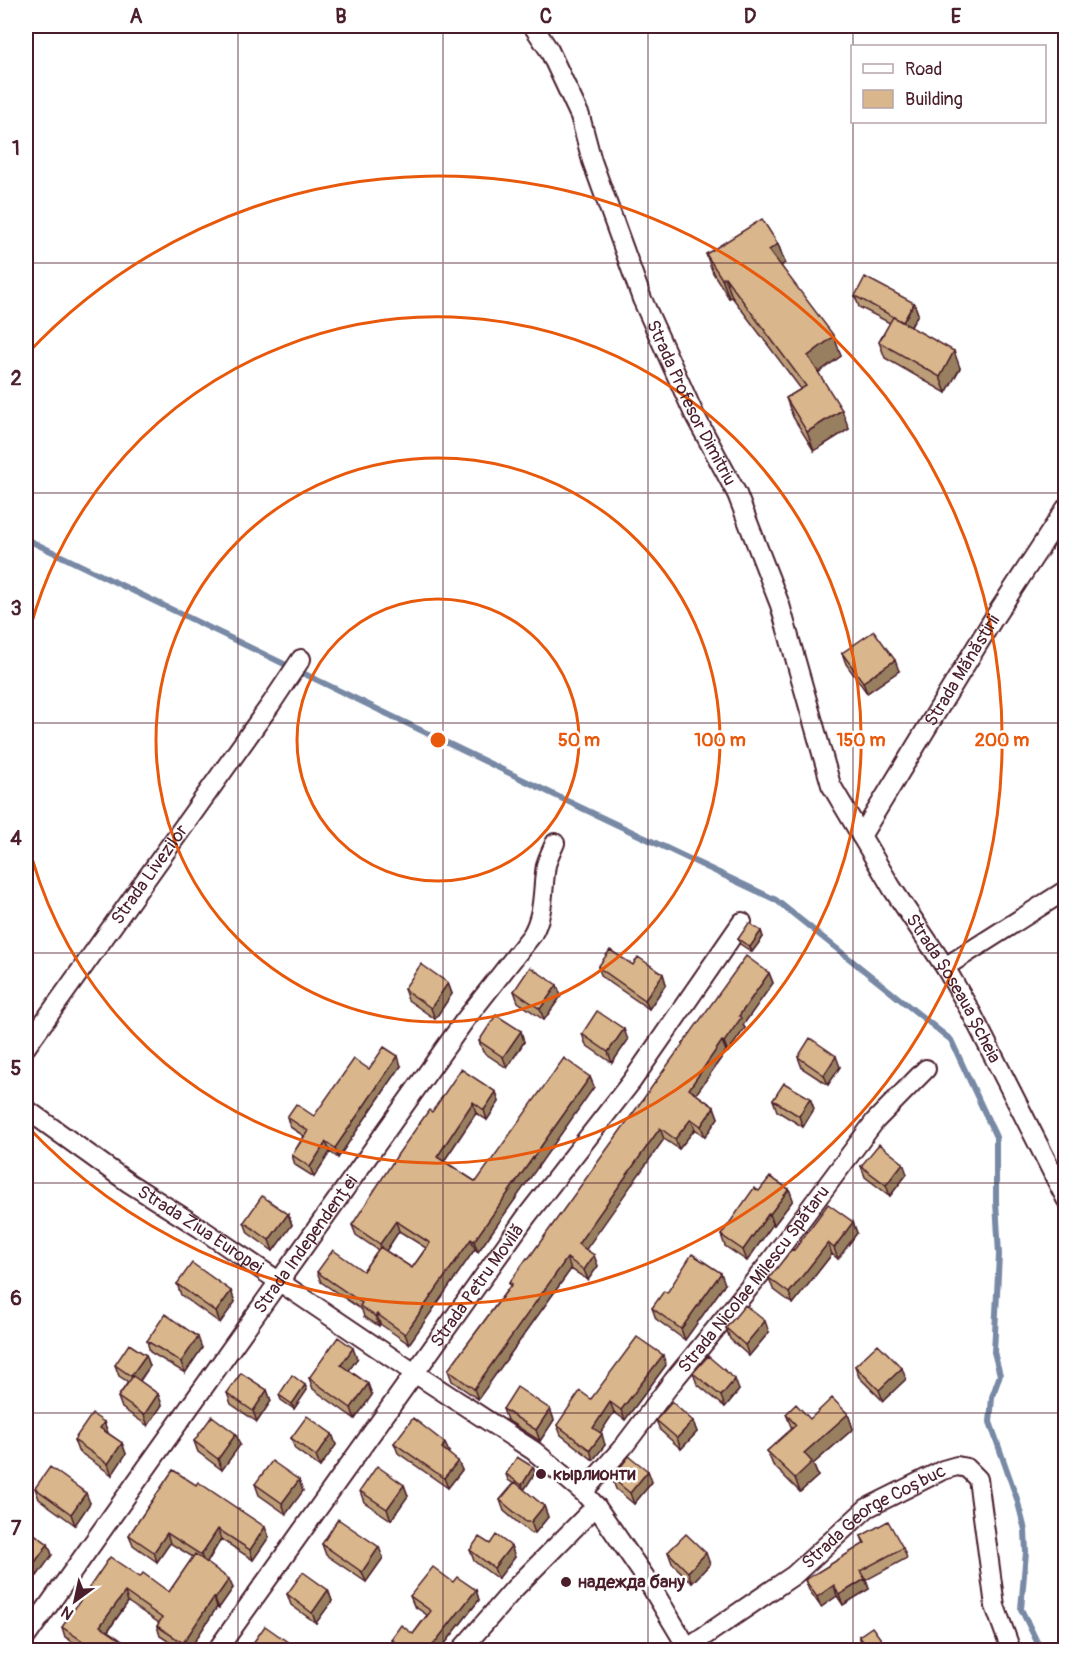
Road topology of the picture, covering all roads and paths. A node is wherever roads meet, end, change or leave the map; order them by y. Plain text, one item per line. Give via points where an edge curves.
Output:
1 (533, 26) edge
2 (1065, 508) edge
3 (301, 659) dead end
4 (831, 785) joint
5 (861, 836) junction
6 (555, 843) dead end
7 (1065, 890) edge
8 (742, 922) dead end
9 (945, 967) junction
10 (26, 1047) edge
11 (926, 1069) dead end
12 (26, 1109) edge
13 (1065, 1199) edge
14 (278, 1282) junction
15 (416, 1374) junction
16 (583, 1492) junction
17 (596, 1506) junction
18 (26, 1637) edge
19 (688, 1649) edge
20 (217, 1650) edge
21 (461, 1650) edge
22 (1011, 1650) edge

1 - 4 street, Strada Profesor Dimitriu via 549,50 580,116 592,161 642,299 694,414 737,495 780,605
2 - 5 street, Strada Mănăstirii
3 - 10 street, Strada Livezilor
4 - 5 street, Strada Șoseaua Șcheia
5 - 9 street, Strada Șoseaua Șcheia
6 - 14 street, Strada Independenței via 546,864 540,921 532,935 465,1020
7 - 9 street
8 - 15 street, Strada Petru Movilă via 632,1082 526,1217
9 - 13 street, Strada Șoseaua Șcheia
11 - 16 street, Strada Nicolae Milescu Spătaru via 869,1129 766,1267
12 - 14 street, Strada Ziua Europei
14 - 15 street, Strada Ziua Europei
14 - 18 street, Strada Independenței
15 - 16 street, Strada Ziua Europei via 534,1451
15 - 20 street, Strada Petru Movilă
16 - 17 street, Strada Ziua Europei
17 - 19 street, Strada Ziua Europei
17 - 21 street via 514,1588
19 - 22 street, Strada George Coșbuc via 794,1575 867,1508 957,1466 967,1468 978,1479 995,1606

